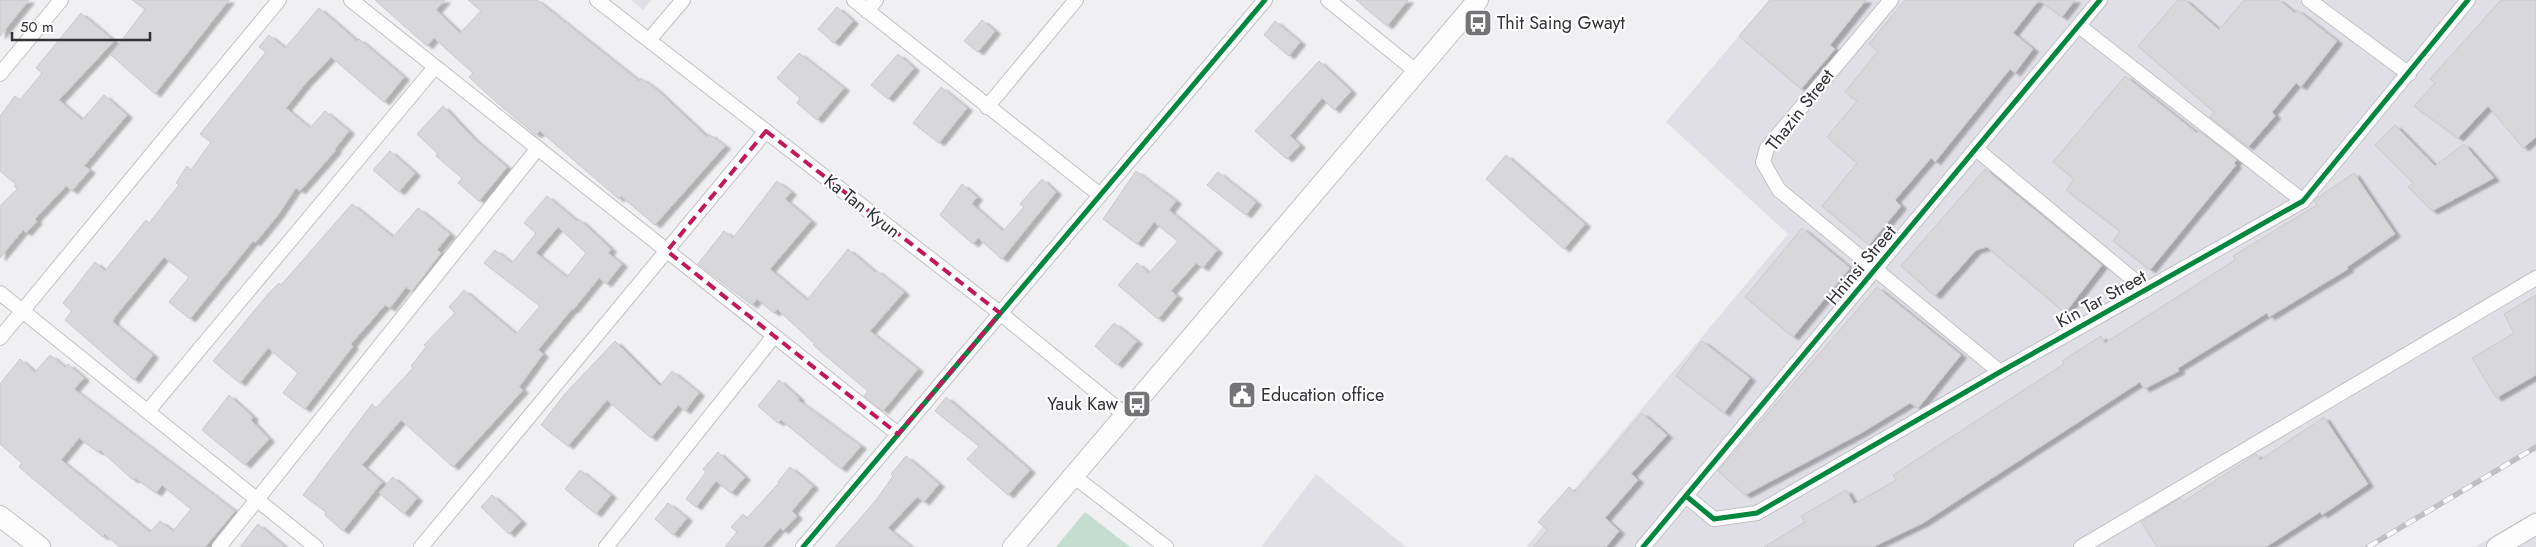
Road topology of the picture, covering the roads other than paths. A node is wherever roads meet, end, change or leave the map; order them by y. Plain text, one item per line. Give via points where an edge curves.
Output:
1 (60, 0) edge
2 (278, 0) edge
3 (350, 0) edge
4 (597, 0) edge
5 (683, 0) edge
6 (854, 0) edge
7 (1076, 0) edge
8 (1265, 0) edge
9 (1328, 0) edge
10 (1478, 0) edge
11 (1890, 0) edge
12 (2100, 0) edge
13 (2309, 0) edge
14 (2468, 0) edge
15 (871, 5) edge
16 (2079, 26) junction
17 (649, 40) junction
18 (435, 66) junction
19 (1417, 72) junction
20 (0, 74) edge
21 (2409, 74) junction
22 (987, 107) junction
23 (766, 131) junction
24 (538, 148) junction
25 (1976, 149) junction
26 (1100, 195) junction
27 (2304, 201) junction
28 (667, 251) junction
29 (1875, 269) junction
30 (2536, 278) edge
31 (2146, 290) junction
32 (0, 293) edge
33 (22, 311) junction
34 (1000, 313) junction
35 (774, 336) junction
36 (0, 338) edge
37 (2000, 372) junction
38 (148, 411) junction
39 (1124, 414) junction
40 (898, 434) junction
41 (1072, 475) junction
42 (1686, 496) junction
43 (258, 500) junction
44 (0, 516) edge
45 (2536, 524) edge
46 (40, 547) edge
47 (219, 547) edge
48 (316, 547) edge
49 (421, 547) edge
50 (606, 547) edge
51 (803, 547) edge
52 (1013, 547) edge
53 (1166, 547) edge
54 (1643, 547) edge
55 (2081, 547) edge
56 (2497, 547) edge

1 - 20 street
2 - 33 street
3 - 18 street
4 - 17 street, Ka Tan Kyun
5 - 17 street
6 - 15 street
7 - 22 street
8 - 26 street
9 - 19 street
10 - 19 main road
11 - 29 street, Thazin Street via 1767,148 1763,162 1779,190
12 - 16 street, Hninsi Street
13 - 21 street
14 - 21 street, Kin Tar Street
15 - 22 street
16 - 25 street, Hninsi Street
16 - 27 street
17 - 23 street, Ka Tan Kyun
18 - 24 street
18 - 38 street
19 - 39 main road
21 - 27 street, Kin Tar Street
22 - 26 street
23 - 28 street
23 - 34 street, Ka Tan Kyun
24 - 28 street
24 - 43 street
25 - 29 street, Hninsi Street
25 - 31 street
26 - 34 street
27 - 31 street, Kin Tar Street
28 - 35 street
28 - 49 street
29 - 37 street, Thazin Street
29 - 42 street, Hninsi Street
30 - 55 street
31 - 37 street, Kin Tar Street
32 - 33 street
33 - 36 street
33 - 38 street
34 - 39 street, Ka Tan Kyun
34 - 40 street
35 - 40 street
35 - 50 street
37 - 42 street, Kin Tar Street via 1757,514 1714,519
38 - 43 street
39 - 41 main road
40 - 51 street
41 - 52 main road
41 - 53 street
42 - 54 street, Hninsi Street
43 - 47 street
43 - 48 street
44 - 46 main road
45 - 56 main road

